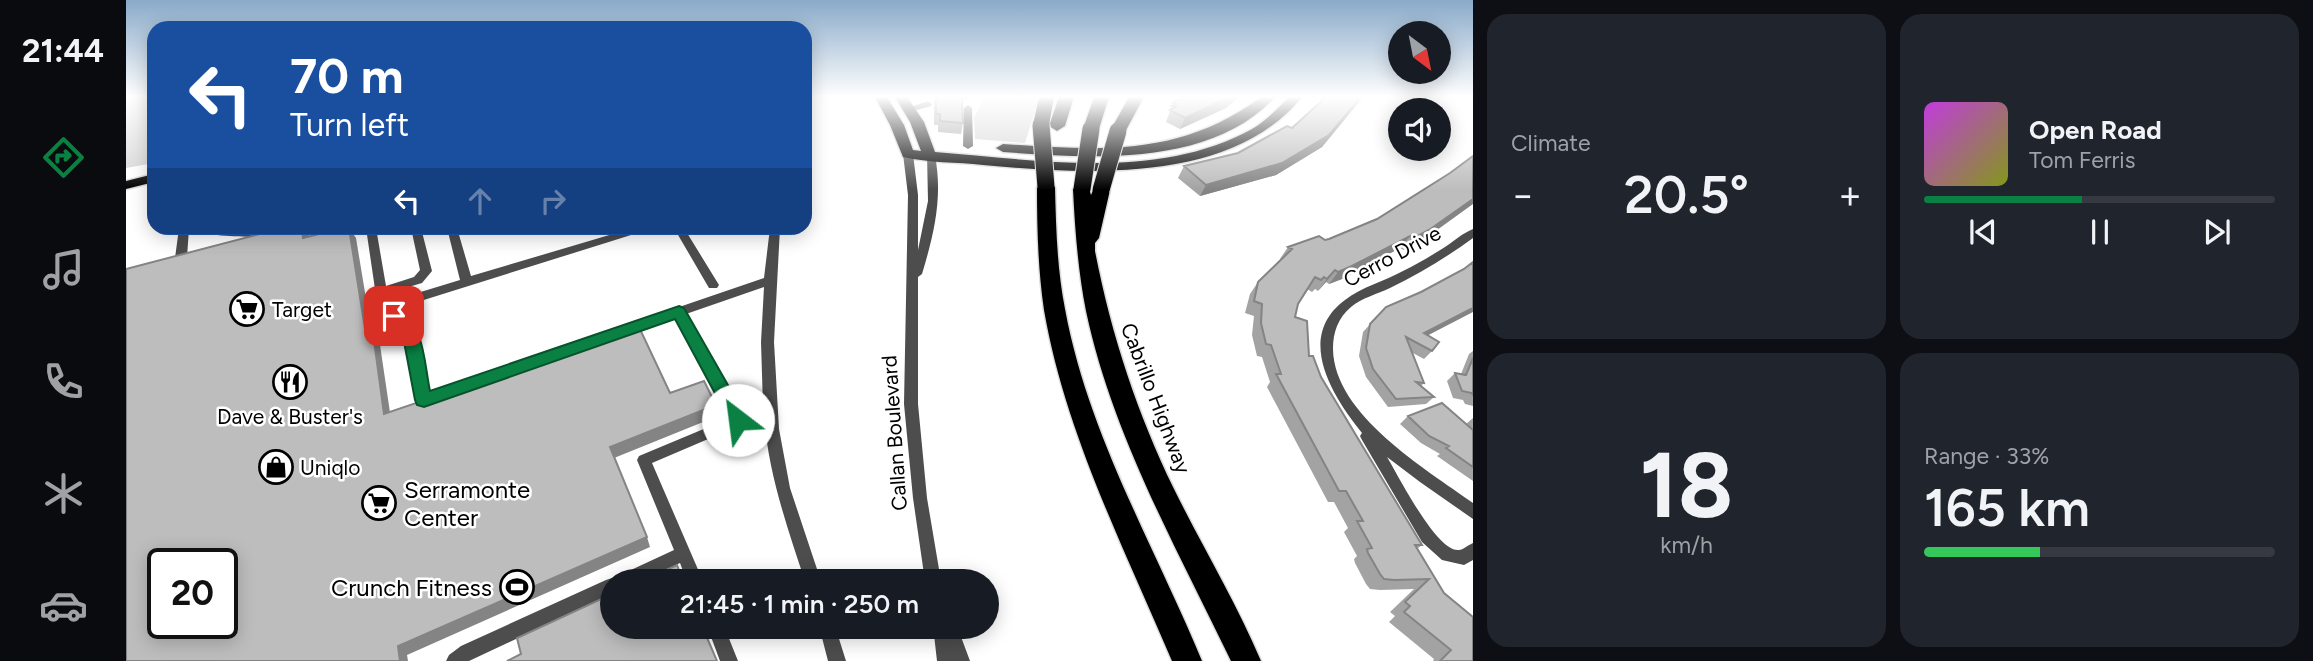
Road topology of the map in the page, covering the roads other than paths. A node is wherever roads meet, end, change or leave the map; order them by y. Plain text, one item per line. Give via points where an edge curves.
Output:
1 (896, 128) edge
2 (918, 128) edge
3 (968, 128) edge
4 (1049, 128) edge
5 (1091, 128) edge
6 (1120, 128) edge
7 (1228, 128) edge
8 (1261, 128) edge
9 (968, 146) junction
10 (906, 148) junction
11 (928, 150) junction
12 (147, 168) edge
13 (126, 173) edge
14 (147, 180) edge
15 (126, 185) edge
16 (1473, 233) edge
17 (182, 235) edge
18 (270, 235) edge
19 (372, 235) edge
20 (418, 235) edge
21 (455, 235) edge
22 (620, 235) edge
23 (683, 235) edge
24 (775, 235) edge
25 (235, 244) edge
26 (195, 254) edge
27 (1085, 254) junction
28 (772, 280) junction
29 (466, 281) junction
30 (913, 281) junction
31 (713, 285) dead end
32 (382, 291) junction
33 (387, 308) junction
34 (679, 312) junction
35 (1343, 397) junction
36 (771, 410) junction
37 (738, 420) junction
38 (1473, 512) edge
39 (1473, 550) edge
40 (684, 554) junction
41 (651, 569) edge
42 (690, 569) edge
43 (809, 569) edge
44 (931, 569) edge
45 (600, 591) edge
46 (718, 639) edge
47 (831, 639) edge
48 (943, 639) edge
49 (953, 639) edge
50 (723, 658) edge
51 (454, 661) edge
52 (837, 661) edge
53 (946, 661) edge
54 (961, 661) edge
55 (1187, 661) edge
56 (1246, 661) edge

1 - 10 main road, Callan Boulevard
2 - 11 main road, Callan Boulevard
3 - 9 street
4 - 55 highway, bridge via 1045,231 1050,278 1074,382 1105,468
5 - 27 highway, Cabrillo Highway, bridge via 1082,189
6 - 27 highway, bridge
7 - 9 main road via 1165,147 1091,152
8 - 11 main road via 1217,149 1177,159 1095,166
9 - 11 main road
10 - 11 main road
10 - 30 street, Callan Boulevard via 913,195
11 - 30 street, Callan Boulevard via 934,187 932,221
12 - 13 main road
14 - 15 main road
16 - 35 street, Cerro Drive via 1438,257 1361,295 1334,317 1326,351
17 - 26 street via 175,259
18 - 25 street
19 - 32 street
20 - 32 street via 426,271 418,280
21 - 29 street
22 - 29 street
23 - 31 street
24 - 28 street
27 - 56 highway, Cabrillo Highway via 1100,325 1129,412
28 - 34 street
28 - 36 street via 767,312
29 - 33 street
30 - 44 street, Callan Boulevard via 913,433
32 - 33 street
33 - 34 street via 410,331 424,400
34 - 37 street
35 - 38 street, Cerro Drive via 1378,441
35 - 39 street, Cerro Drive via 1427,537 1453,558 1464,558
36 - 37 street
36 - 43 street via 776,460
37 - 40 street via 644,460
40 - 41 lane
40 - 42 street
45 - 51 street
46 - 50 street
47 - 52 street
48 - 53 street
49 - 54 street

